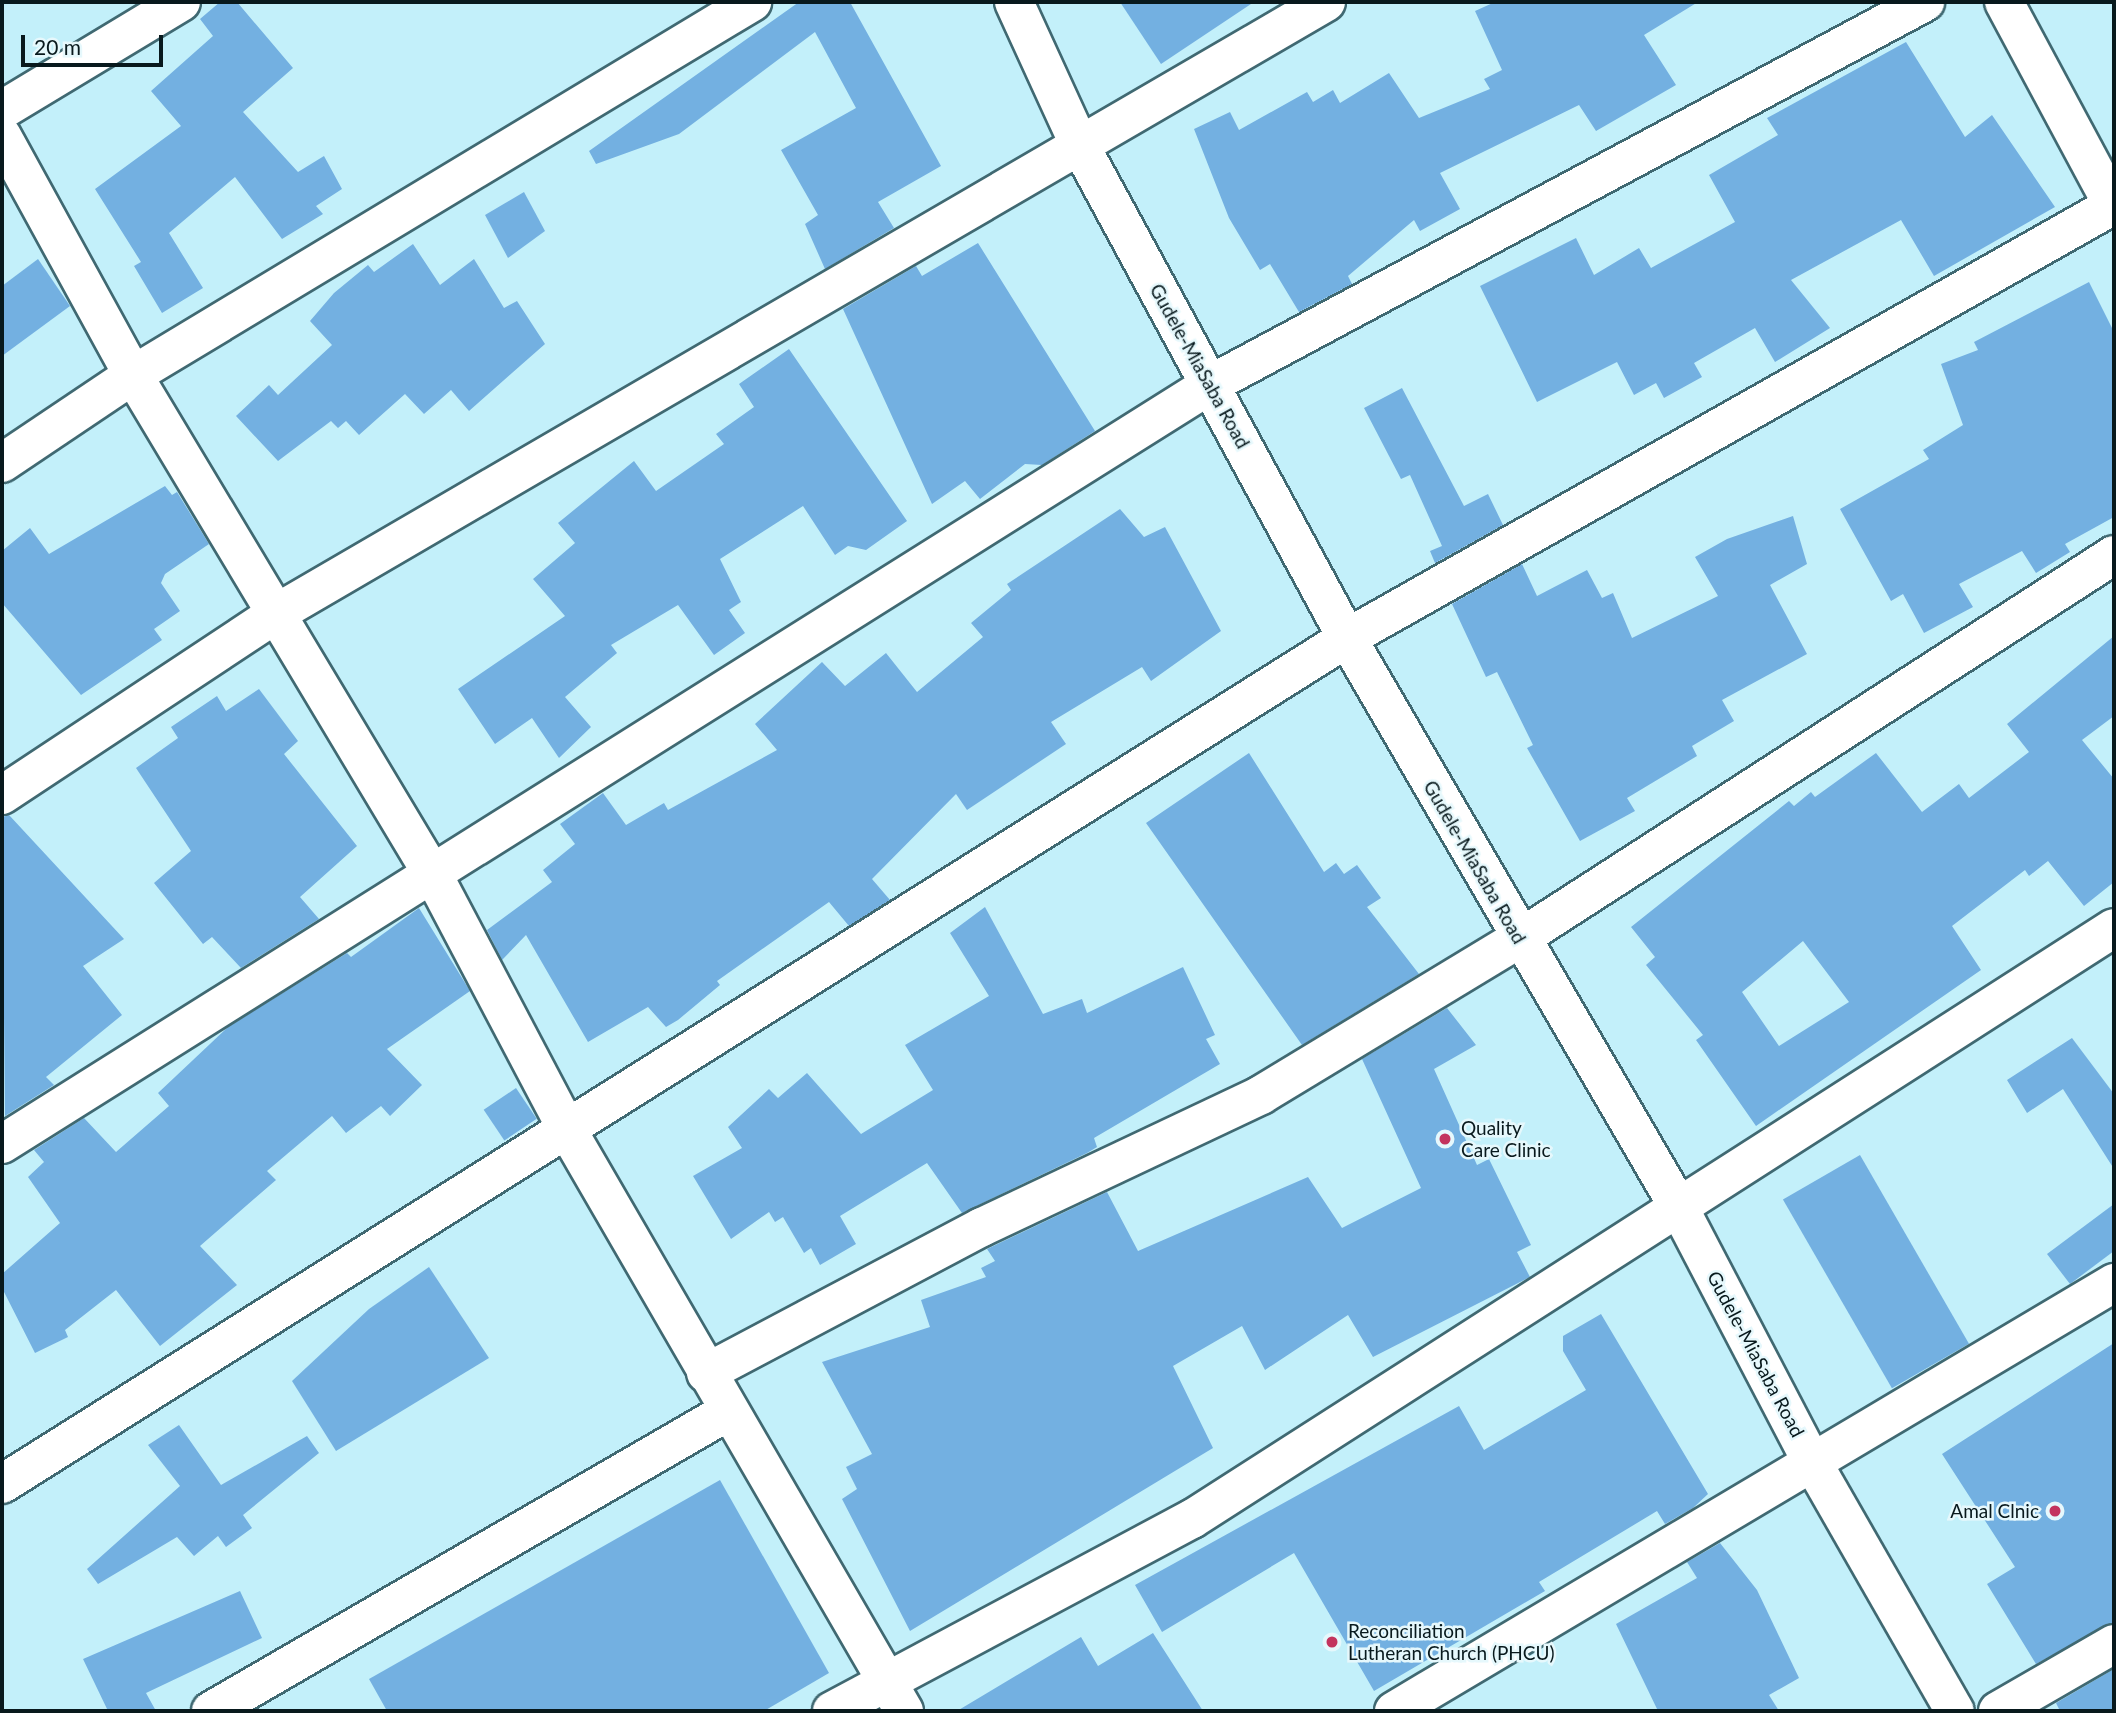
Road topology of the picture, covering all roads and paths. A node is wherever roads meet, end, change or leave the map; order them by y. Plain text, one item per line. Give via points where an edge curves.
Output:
1 (181, 2) edge
2 (752, 2) edge
3 (1014, 2) edge
4 (1326, 2) edge
5 (1925, 2) edge
6 (2004, 2) edge
7 (2, 110) edge
8 (2, 136) edge
9 (1078, 142) junction
10 (2114, 206) edge
11 (133, 375) junction
12 (1211, 384) junction
13 (2, 463) edge
14 (2114, 555) edge
15 (277, 613) junction
16 (1347, 638) junction
17 (2, 796) edge
18 (433, 875) junction
19 (2114, 928) edge
20 (1519, 939) junction
21 (569, 1133) junction
22 (2, 1144) edge
23 (1677, 1204) junction
24 (2114, 1283) edge
25 (706, 1373) junction
26 (727, 1412) junction
27 (1811, 1460) junction
28 (2, 1484) edge
29 (2114, 1644) edge
30 (895, 1696) edge
31 (211, 1711) edge
32 (832, 1711) edge
33 (1394, 1711) edge
34 (1955, 1711) edge
35 (1998, 1711) edge

1 - 7 street
2 - 11 street
3 - 9 street, Gudele-MiaSaba Road
4 - 9 street
5 - 12 street
6 - 10 street
8 - 11 street
9 - 12 street, Gudele-MiaSaba Road
9 - 15 street
10 - 16 street
11 - 13 street
11 - 15 street
12 - 16 street, Gudele-MiaSaba Road
12 - 18 street
14 - 20 street
15 - 17 street
15 - 18 street
16 - 20 street, Gudele-MiaSaba Road
16 - 21 street
18 - 21 street
18 - 22 street
19 - 23 street
20 - 23 street, Gudele-MiaSaba Road
20 - 25 street via 1261,1095 982,1227
21 - 25 street
21 - 28 street
23 - 27 street, Gudele-MiaSaba Road
23 - 30 street via 1192,1519
24 - 27 street
25 - 26 street
26 - 30 street
26 - 31 street
27 - 33 street
27 - 34 street, Gudele-MiaSaba Road
29 - 35 street
30 - 32 street

